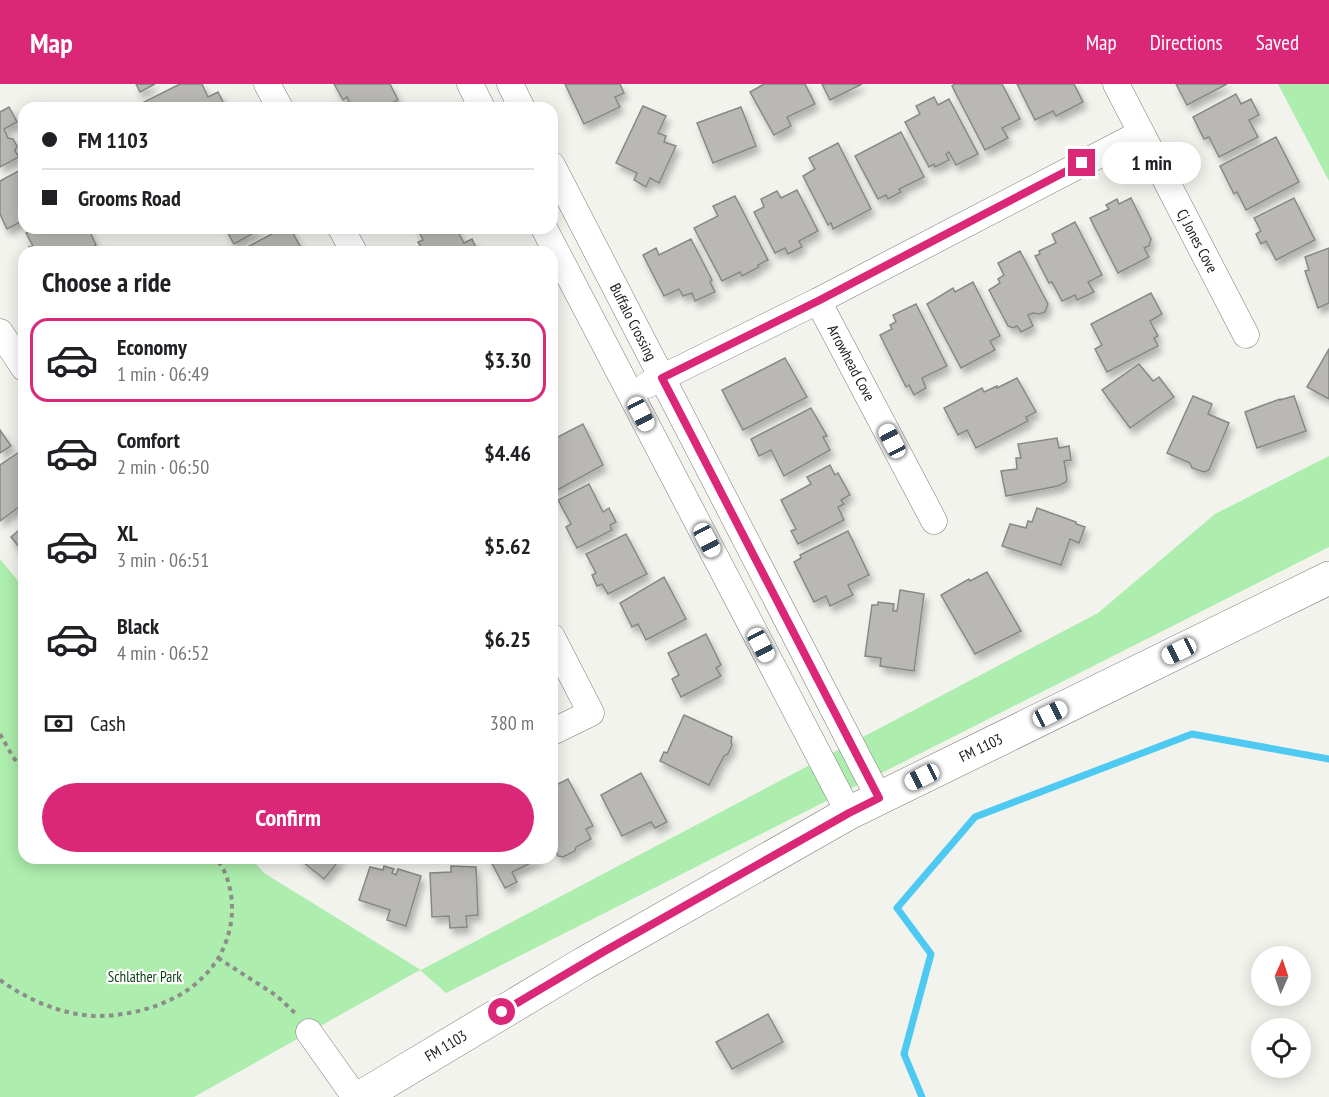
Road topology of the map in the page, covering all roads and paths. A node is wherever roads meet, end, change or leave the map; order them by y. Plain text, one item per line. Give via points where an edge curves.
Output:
1 (267, 84) edge
2 (470, 84) edge
3 (510, 84) edge
4 (1116, 84) edge
5 (277, 102) edge
6 (479, 102) edge
7 (519, 102) edge
8 (1141, 133) junction
9 (558, 177) edge
10 (558, 255) edge
11 (818, 301) junction
12 (0, 332) edge
13 (1246, 335) dead end
14 (18, 359) edge
15 (662, 378) junction
16 (630, 393) junction
17 (934, 520) dead end
18 (1329, 578) edge
19 (558, 650) edge
20 (558, 729) edge
21 (0, 734) edge
22 (18, 763) edge
23 (879, 798) junction
24 (849, 813) junction
25 (220, 864) edge
26 (218, 958) junction
27 (0, 980) edge
28 (309, 1032) joint
29 (355, 1097) edge
30 (361, 1097) edge

1 - 5 street
2 - 6 street
3 - 7 street
4 - 8 street, Cj Jones Cove
8 - 11 street
8 - 13 street, Cj Jones Cove
9 - 15 street, Buffalo Crossing
10 - 16 street
11 - 15 street
11 - 17 street, Arrowhead Cove
12 - 14 street
15 - 16 street
15 - 23 street, Buffalo Crossing
16 - 24 street
18 - 23 main road, FM 1103 / FM 1103
19 - 20 street via 591,713
21 - 22 path
23 - 24 main road, FM 1103 / FM 1103
24 - 30 main road, FM 1103 / FM 1103 via 583,964
25 - 26 path via 227,875 232,900 231,926
26 - 27 path via 202,978 180,994 126,1014 95,1016 52,1008 21,995
26 - 28 path via 277,996 302,1019
28 - 29 street

